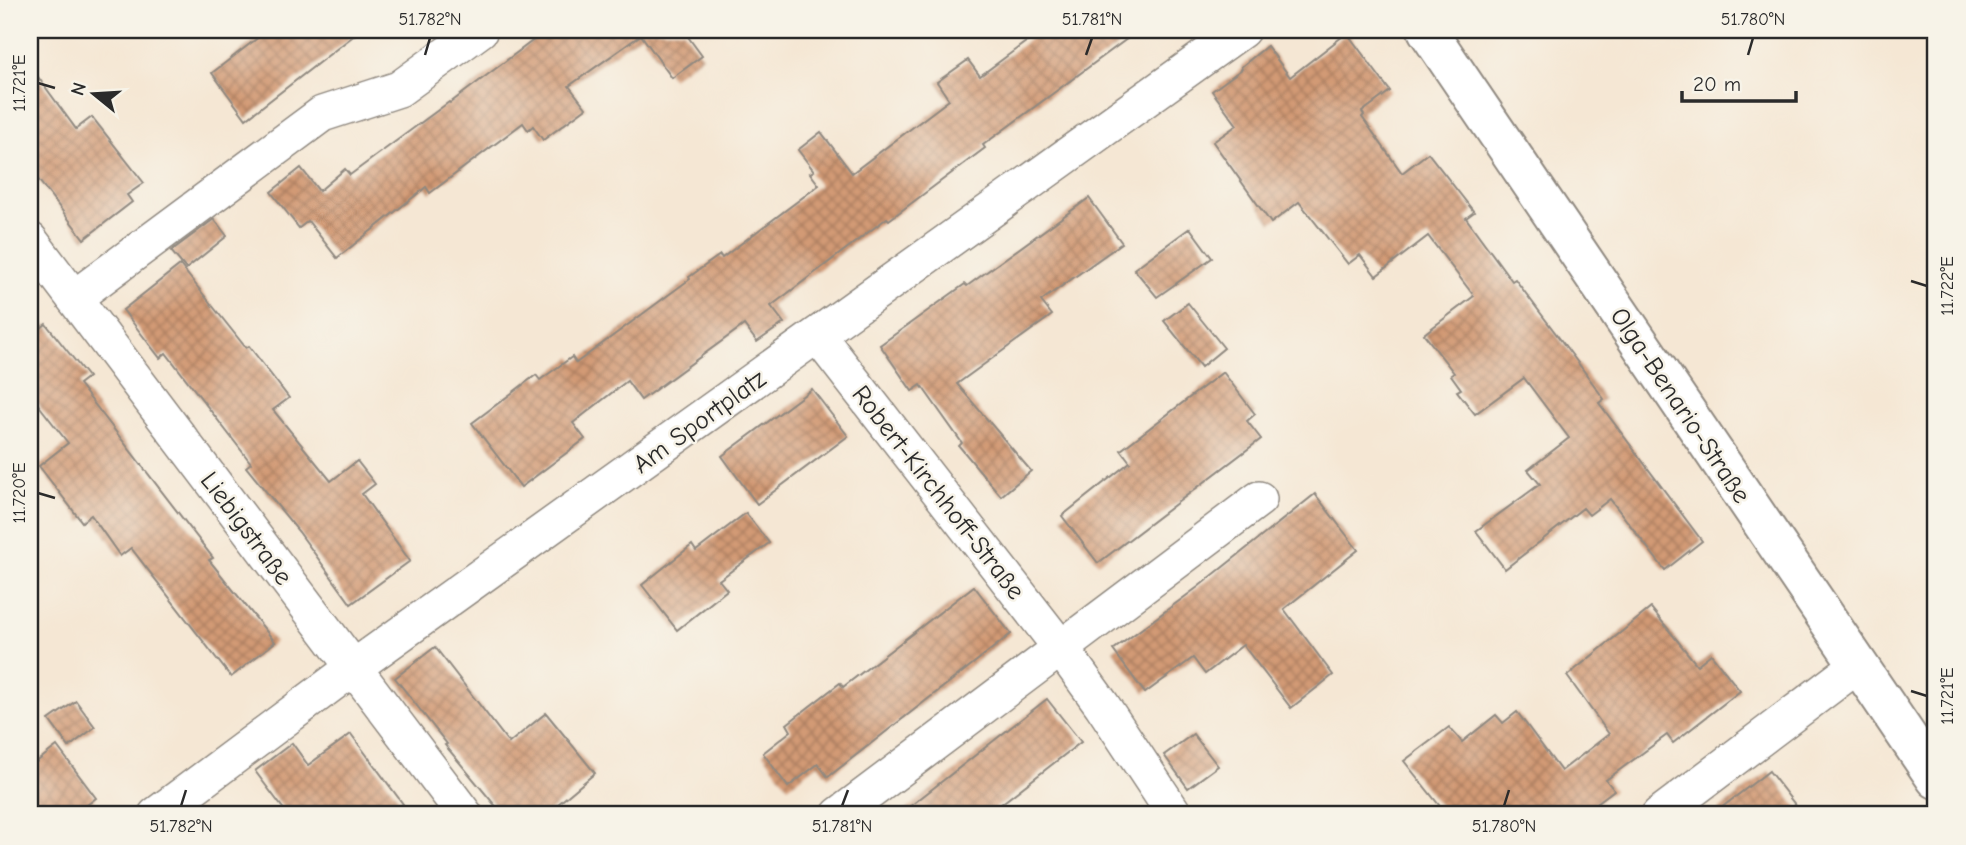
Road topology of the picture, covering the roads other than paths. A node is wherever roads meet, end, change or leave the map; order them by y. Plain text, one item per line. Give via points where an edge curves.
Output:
1 (480, 30) edge
2 (1242, 30) edge
3 (1427, 30) edge
4 (30, 240) edge
5 (74, 299) junction
6 (818, 336) junction
7 (1259, 499) dead end
8 (1060, 648) junction
9 (1858, 665) junction
10 (353, 668) junction
11 (1936, 779) edge
12 (156, 815) edge
13 (465, 815) edge
14 (839, 815) edge
15 (1175, 815) edge
16 (1659, 815) edge

1 - 5 street via 400,89 323,114
2 - 6 street, Am Sportplatz
3 - 9 street, Olga-Benario-Straße
4 - 5 street, Liebigstraße
5 - 10 street, Liebigstraße
6 - 8 street, Robert-Kirchhoff-Straße
6 - 10 street, Am Sportplatz
7 - 8 street
8 - 14 street
8 - 15 street, Robert-Kirchhoff-Straße
9 - 11 street, Olga-Benario-Straße
9 - 16 street
10 - 12 street, Am Sportplatz
10 - 13 street, Liebigstraße

